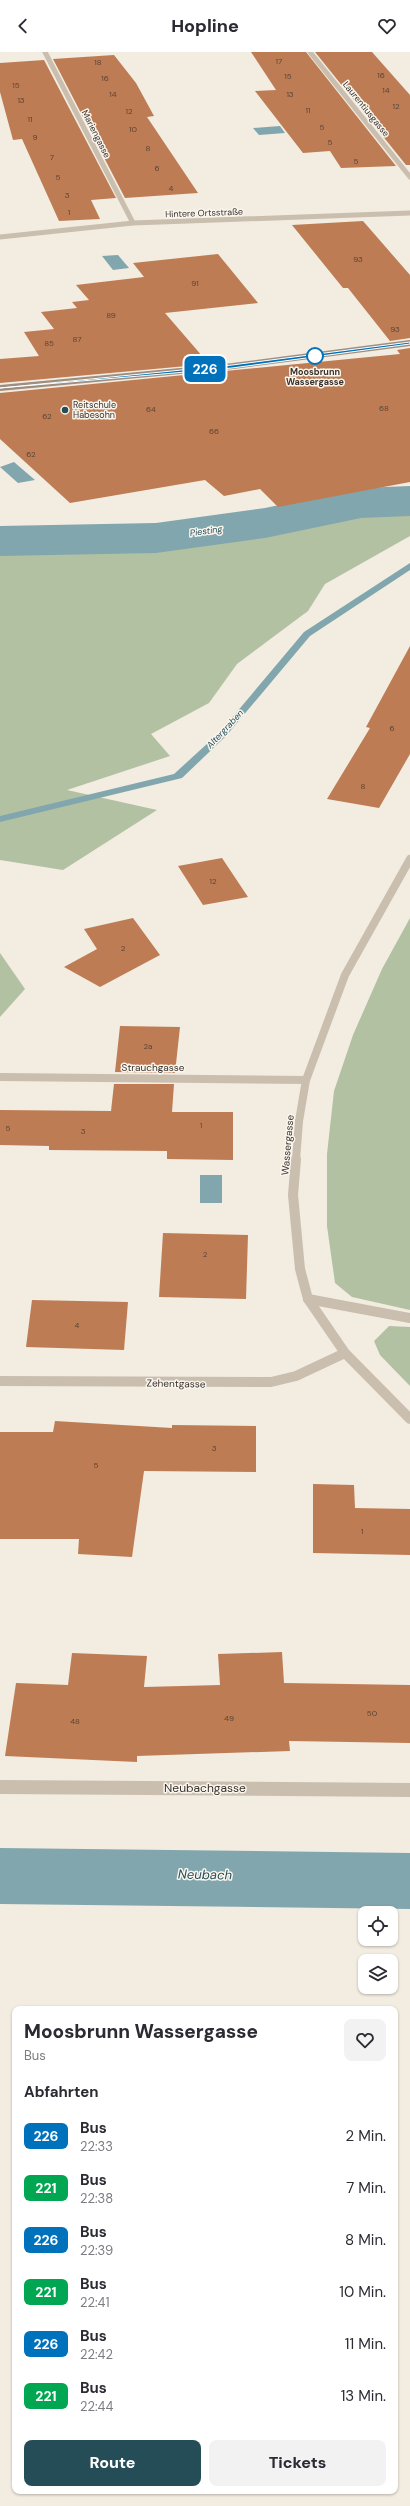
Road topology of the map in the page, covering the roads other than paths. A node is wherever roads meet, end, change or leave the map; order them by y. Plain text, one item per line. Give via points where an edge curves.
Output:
1 (45, 52) edge
2 (310, 52) edge
3 (410, 177) edge
4 (410, 213) edge
5 (133, 223) junction
6 (0, 237) edge
7 (410, 343) edge
8 (0, 388) edge
9 (410, 859) edge
10 (0, 1077) edge
11 (306, 1080) junction
12 (308, 1299) junction
13 (410, 1318) edge
14 (345, 1353) junction
15 (0, 1381) edge
16 (410, 1419) edge
17 (0, 1787) edge
18 (410, 1790) edge

1 - 5 street, Mariengasse
2 - 3 street, Laurentiusgasse
4 - 5 street, Hintere Ortsstraße
5 - 6 street, Hintere Ortsstraße
7 - 8 main road via 232,366
9 - 11 street, Wassergasse via 345,975
10 - 11 street, Strauchgasse
11 - 12 street, Wassergasse via 299,1121 293,1195 300,1269
12 - 13 street
12 - 14 street, Wassergasse
14 - 15 street, Zehentgasse via 296,1376 271,1382
14 - 16 street, Wassergasse
17 - 18 street, Neubachgasse

